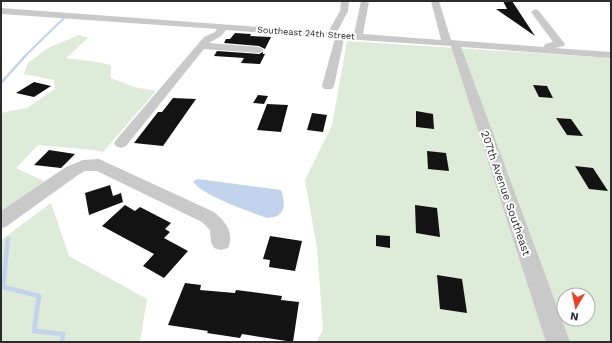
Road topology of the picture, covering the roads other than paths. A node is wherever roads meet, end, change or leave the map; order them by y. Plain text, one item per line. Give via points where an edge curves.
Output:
1 (344, 1) edge
2 (365, 1) edge
3 (435, 1) edge
4 (1, 10) edge
5 (535, 12) dead end
6 (224, 27) junction
7 (335, 35) junction
8 (358, 37) junction
9 (506, 37) dead end
10 (454, 44) junction
11 (201, 46) junction
12 (259, 50) dead end
13 (551, 51) junction
14 (611, 55) edge
15 (328, 86) dead end
16 (121, 143) dead end
17 (1, 221) edge
18 (222, 242) dead end
19 (558, 342) edge

1 - 7 street via 344,10
2 - 8 street
3 - 10 street, 207th Avenue Southeast
4 - 6 street, Southeast 24th Street
5 - 13 street via 560,44 549,46
6 - 7 street, Southeast 24th Street
6 - 11 street
7 - 8 street, Southeast 24th Street
7 - 15 street
8 - 10 street, Southeast 24th Street
9 - 10 street via 465,38
10 - 13 street, Southeast 24th Street
10 - 19 street, 207th Avenue Southeast
11 - 12 street
11 - 16 street
13 - 14 street, Southeast 24th Street
17 - 18 street via 72,171 83,166 99,165 208,217 219,228

